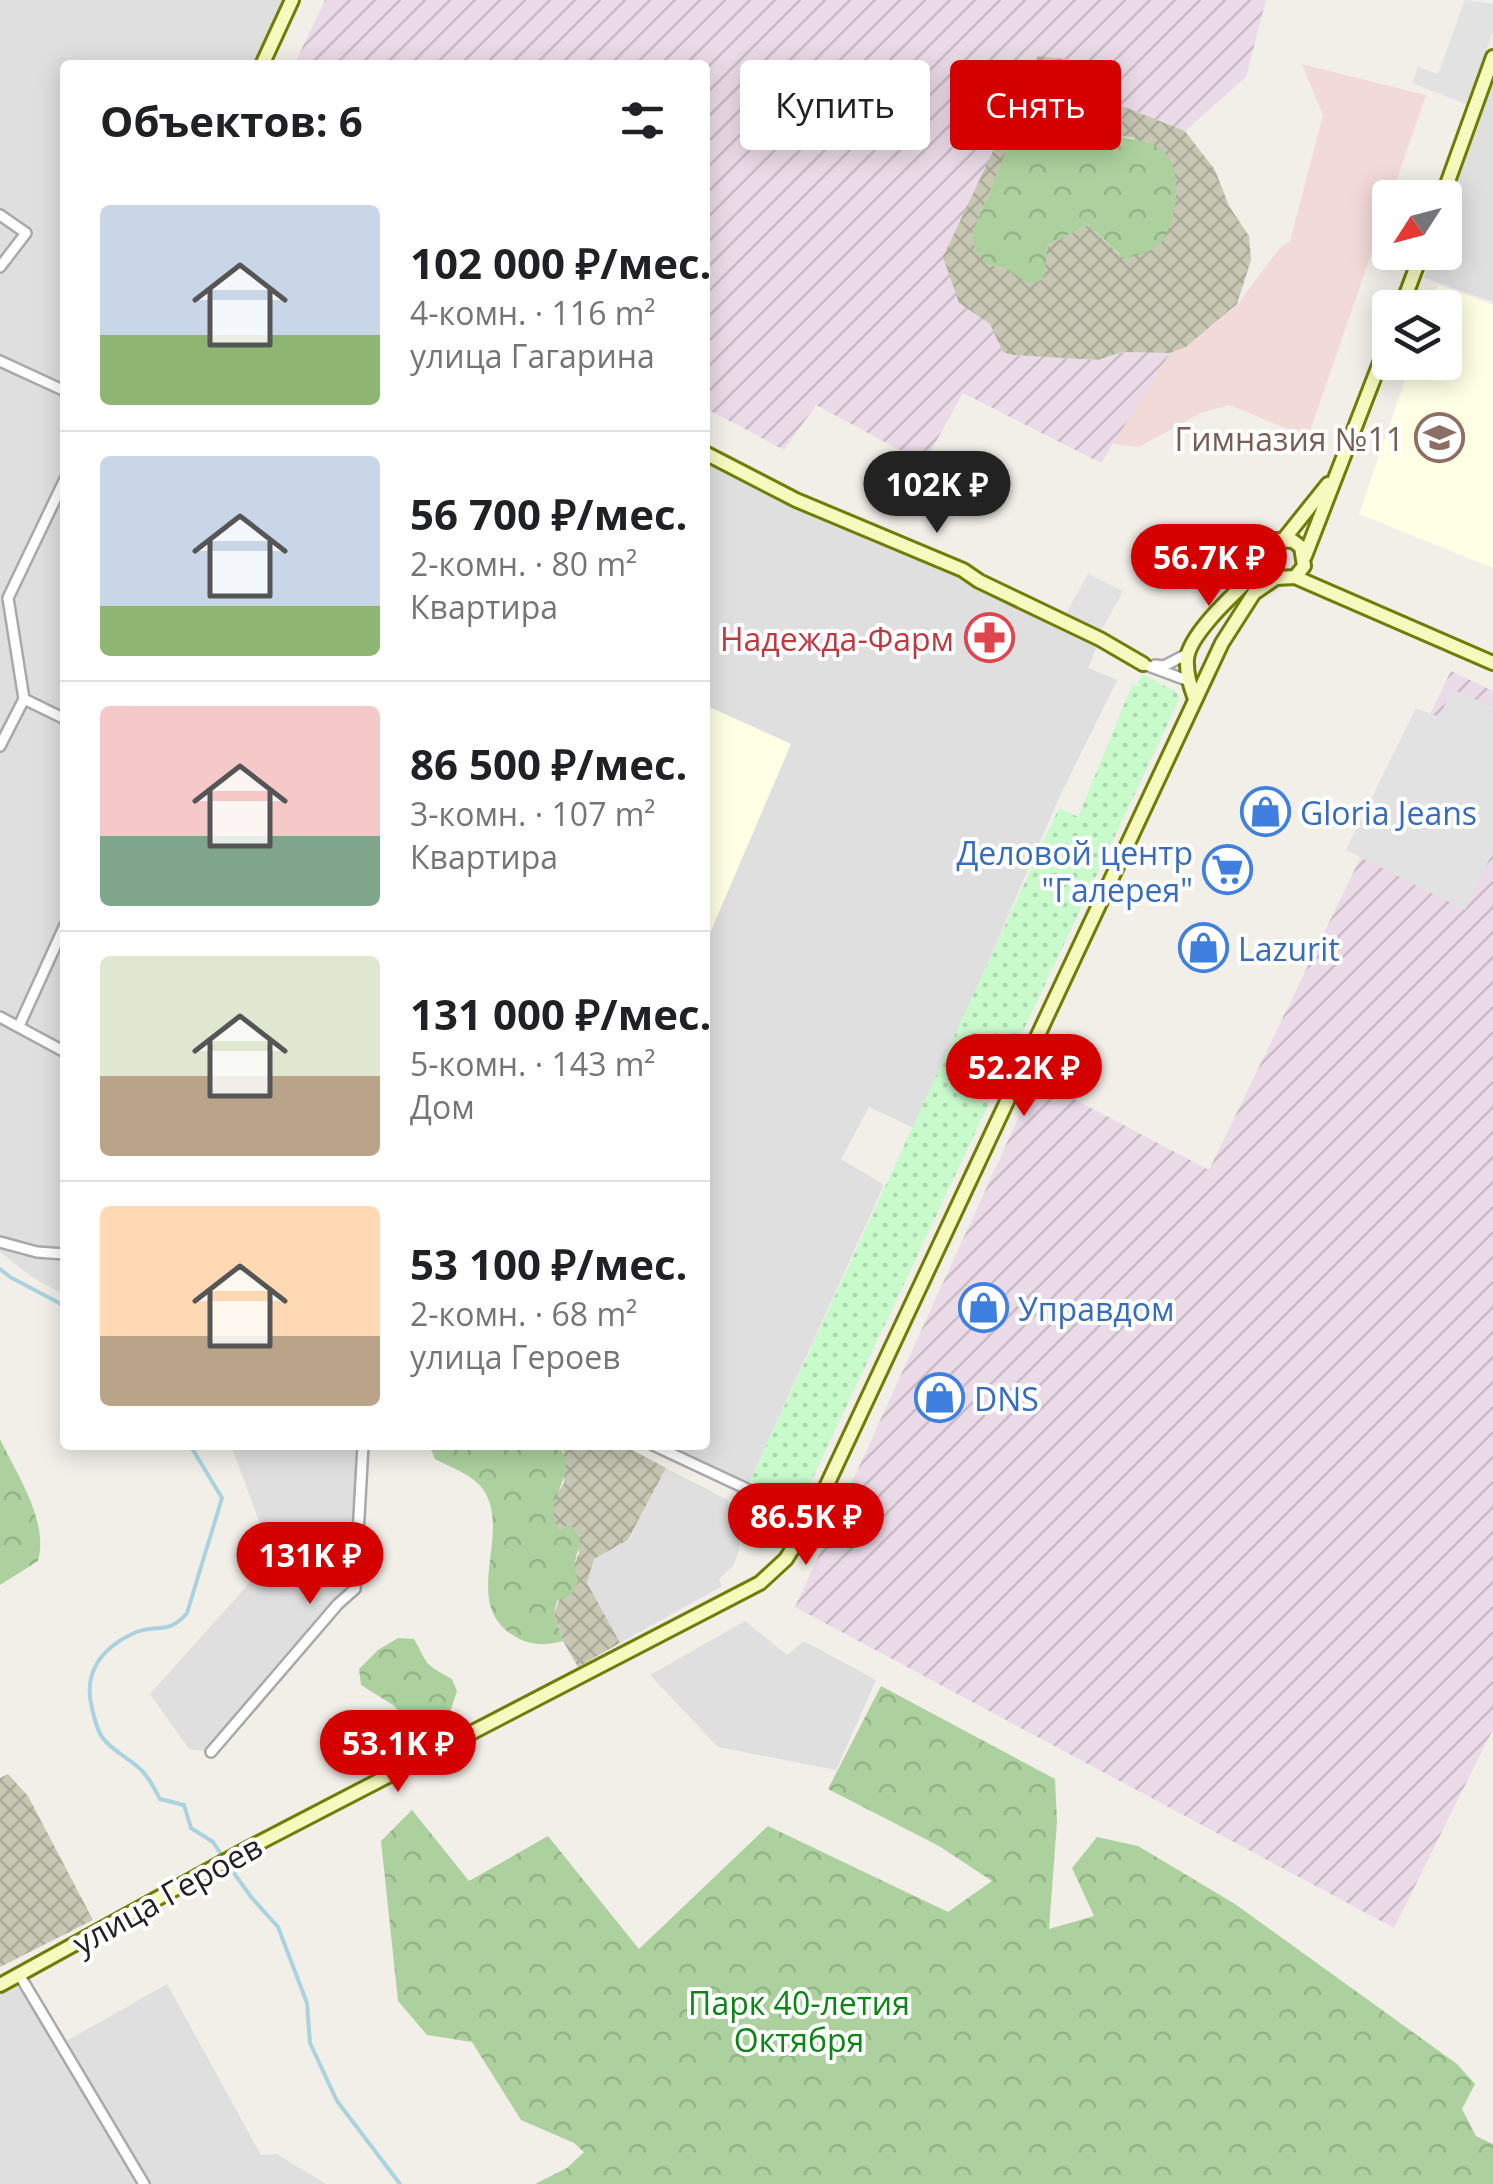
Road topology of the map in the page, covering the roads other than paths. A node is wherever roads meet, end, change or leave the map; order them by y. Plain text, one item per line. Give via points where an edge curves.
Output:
1 (292, 0) edge
2 (1493, 57) edge
3 (264, 60) edge
4 (1488, 85) edge
5 (1449, 180) edge
6 (0, 216) edge
7 (0, 266) edge
8 (0, 361) edge
9 (1373, 380) edge
10 (60, 389) edge
11 (710, 456) edge
12 (1334, 478) junction
13 (60, 488) edge
14 (1284, 539) junction
15 (1264, 565) junction
16 (1301, 566) junction
17 (1276, 578) junction
18 (4, 596) edge
19 (1222, 643) junction
20 (1187, 654) junction
21 (1493, 663) edge
22 (1143, 664) junction
23 (1206, 676) junction
24 (1189, 681) junction
25 (24, 698) junction
26 (1195, 699) junction
27 (60, 716) edge
28 (0, 746) edge
29 (60, 936) edge
30 (0, 1018) edge
31 (19, 1026) junction
32 (60, 1049) edge
33 (0, 1242) edge
34 (60, 1254) edge
35 (362, 1450) edge
36 (664, 1450) edge
37 (811, 1519) junction
38 (211, 1752) dead end
39 (20, 1976) junction
40 (0, 1986) edge
41 (144, 2184) edge

1 - 3 street
2 - 4 street
4 - 5 street
6 - 7 street via 26,233
8 - 10 street
9 - 12 street
11 - 22 street via 796,500 963,570
12 - 14 street
12 - 16 street
13 - 18 street
14 - 15 street via 1270,544
14 - 16 street via 1293,541
15 - 17 street
15 - 20 street via 1220,608
16 - 17 street
16 - 21 street via 1328,590
17 - 19 street, улица Героев via 1254,594
18 - 25 street
19 - 20 street via 1219,630 1209,630
19 - 23 street, улица Героев
20 - 22 street via 1164,666
20 - 24 street
22 - 24 street
23 - 24 street
23 - 26 street, улица Героев
24 - 26 street
25 - 27 street
25 - 28 street
26 - 37 street, улица Героев
29 - 31 street
30 - 31 street
31 - 32 street
33 - 34 street
35 - 38 street via 355,1588
36 - 37 street
37 - 39 street, улица Героев via 786,1560 760,1583 250,1848
39 - 40 street, улица Героев
39 - 41 street

